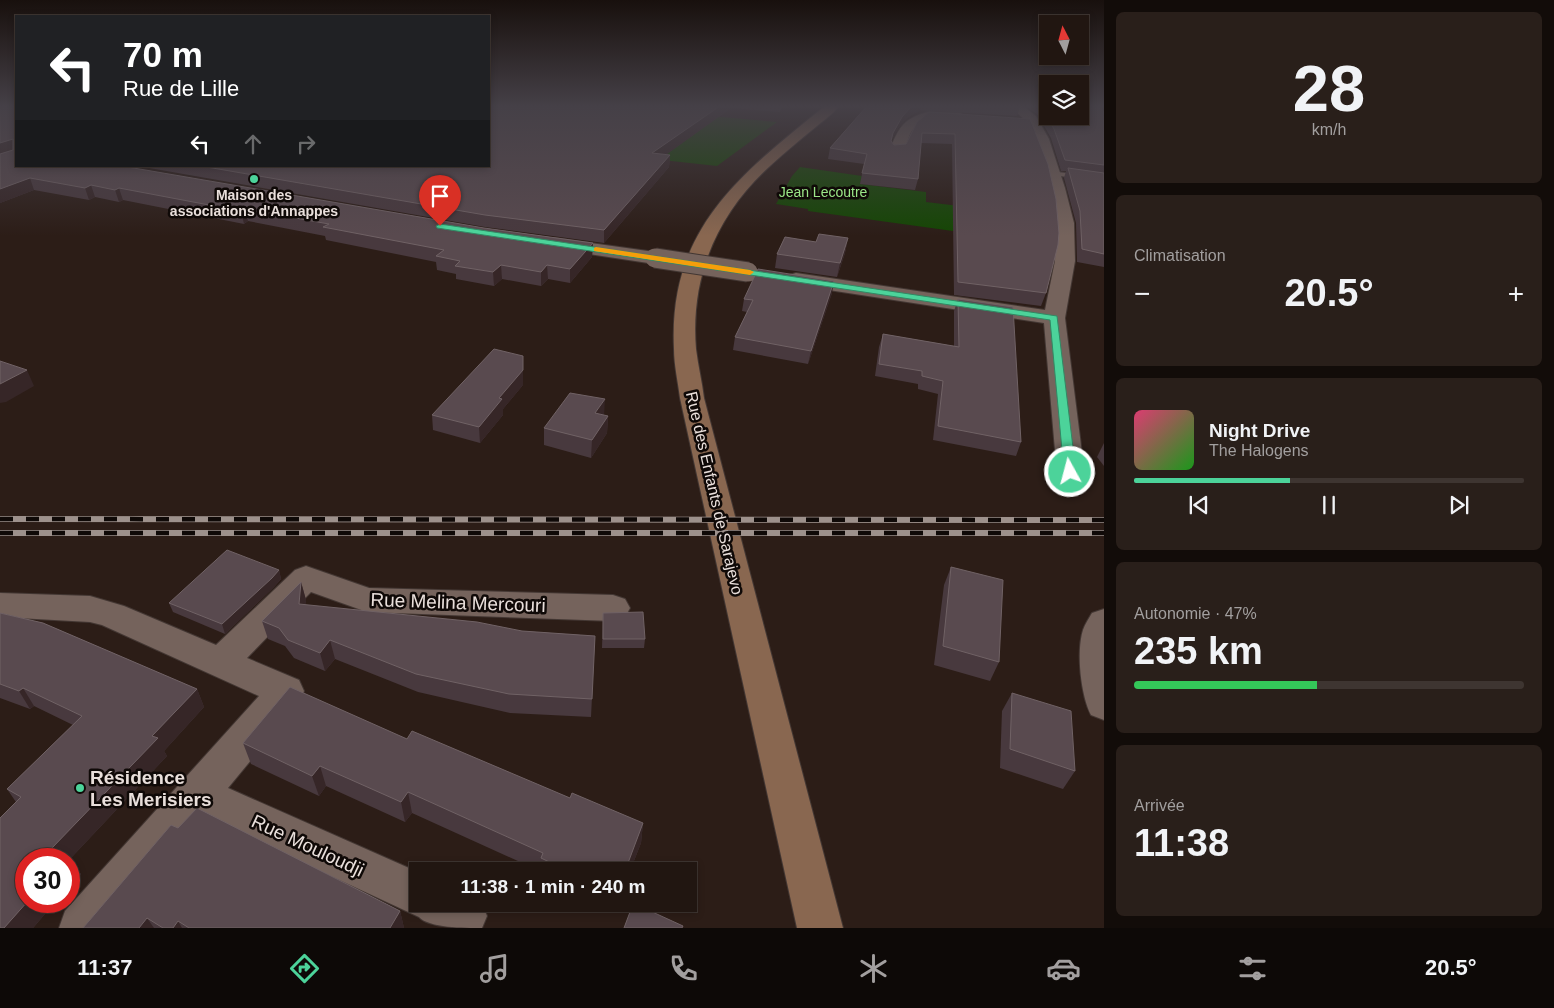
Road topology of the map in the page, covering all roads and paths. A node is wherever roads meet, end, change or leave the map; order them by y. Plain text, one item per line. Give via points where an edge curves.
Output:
1 (783, 149) edge
2 (1045, 149) edge
3 (1053, 173) junction
4 (1104, 180) edge
5 (534, 241) edge
6 (1054, 318) junction
7 (1072, 485) dead end
8 (0, 605) edge
9 (613, 608) dead end
10 (1104, 622) edge
11 (221, 662) junction
12 (1104, 704) edge
13 (198, 794) junction
14 (409, 891) edge
15 (455, 912) edge
16 (82, 928) edge
17 (458, 928) edge
18 (820, 928) edge

1 - 18 main road, Rue des Enfants de Sarajevo via 744,183 708,229 694,266 685,311 685,335 692,398
2 - 3 street
3 - 4 lane
3 - 6 street via 1062,206 1066,247
5 - 6 street, bridge
6 - 7 street
8 - 11 street via 90,609 112,615
9 - 11 street, Rue Melina Mercouri via 367,600 306,578
10 - 12 street via 1098,632
11 - 13 street via 286,691
13 - 14 street, Rue Mouloudji
13 - 16 street
15 - 17 street via 464,916

